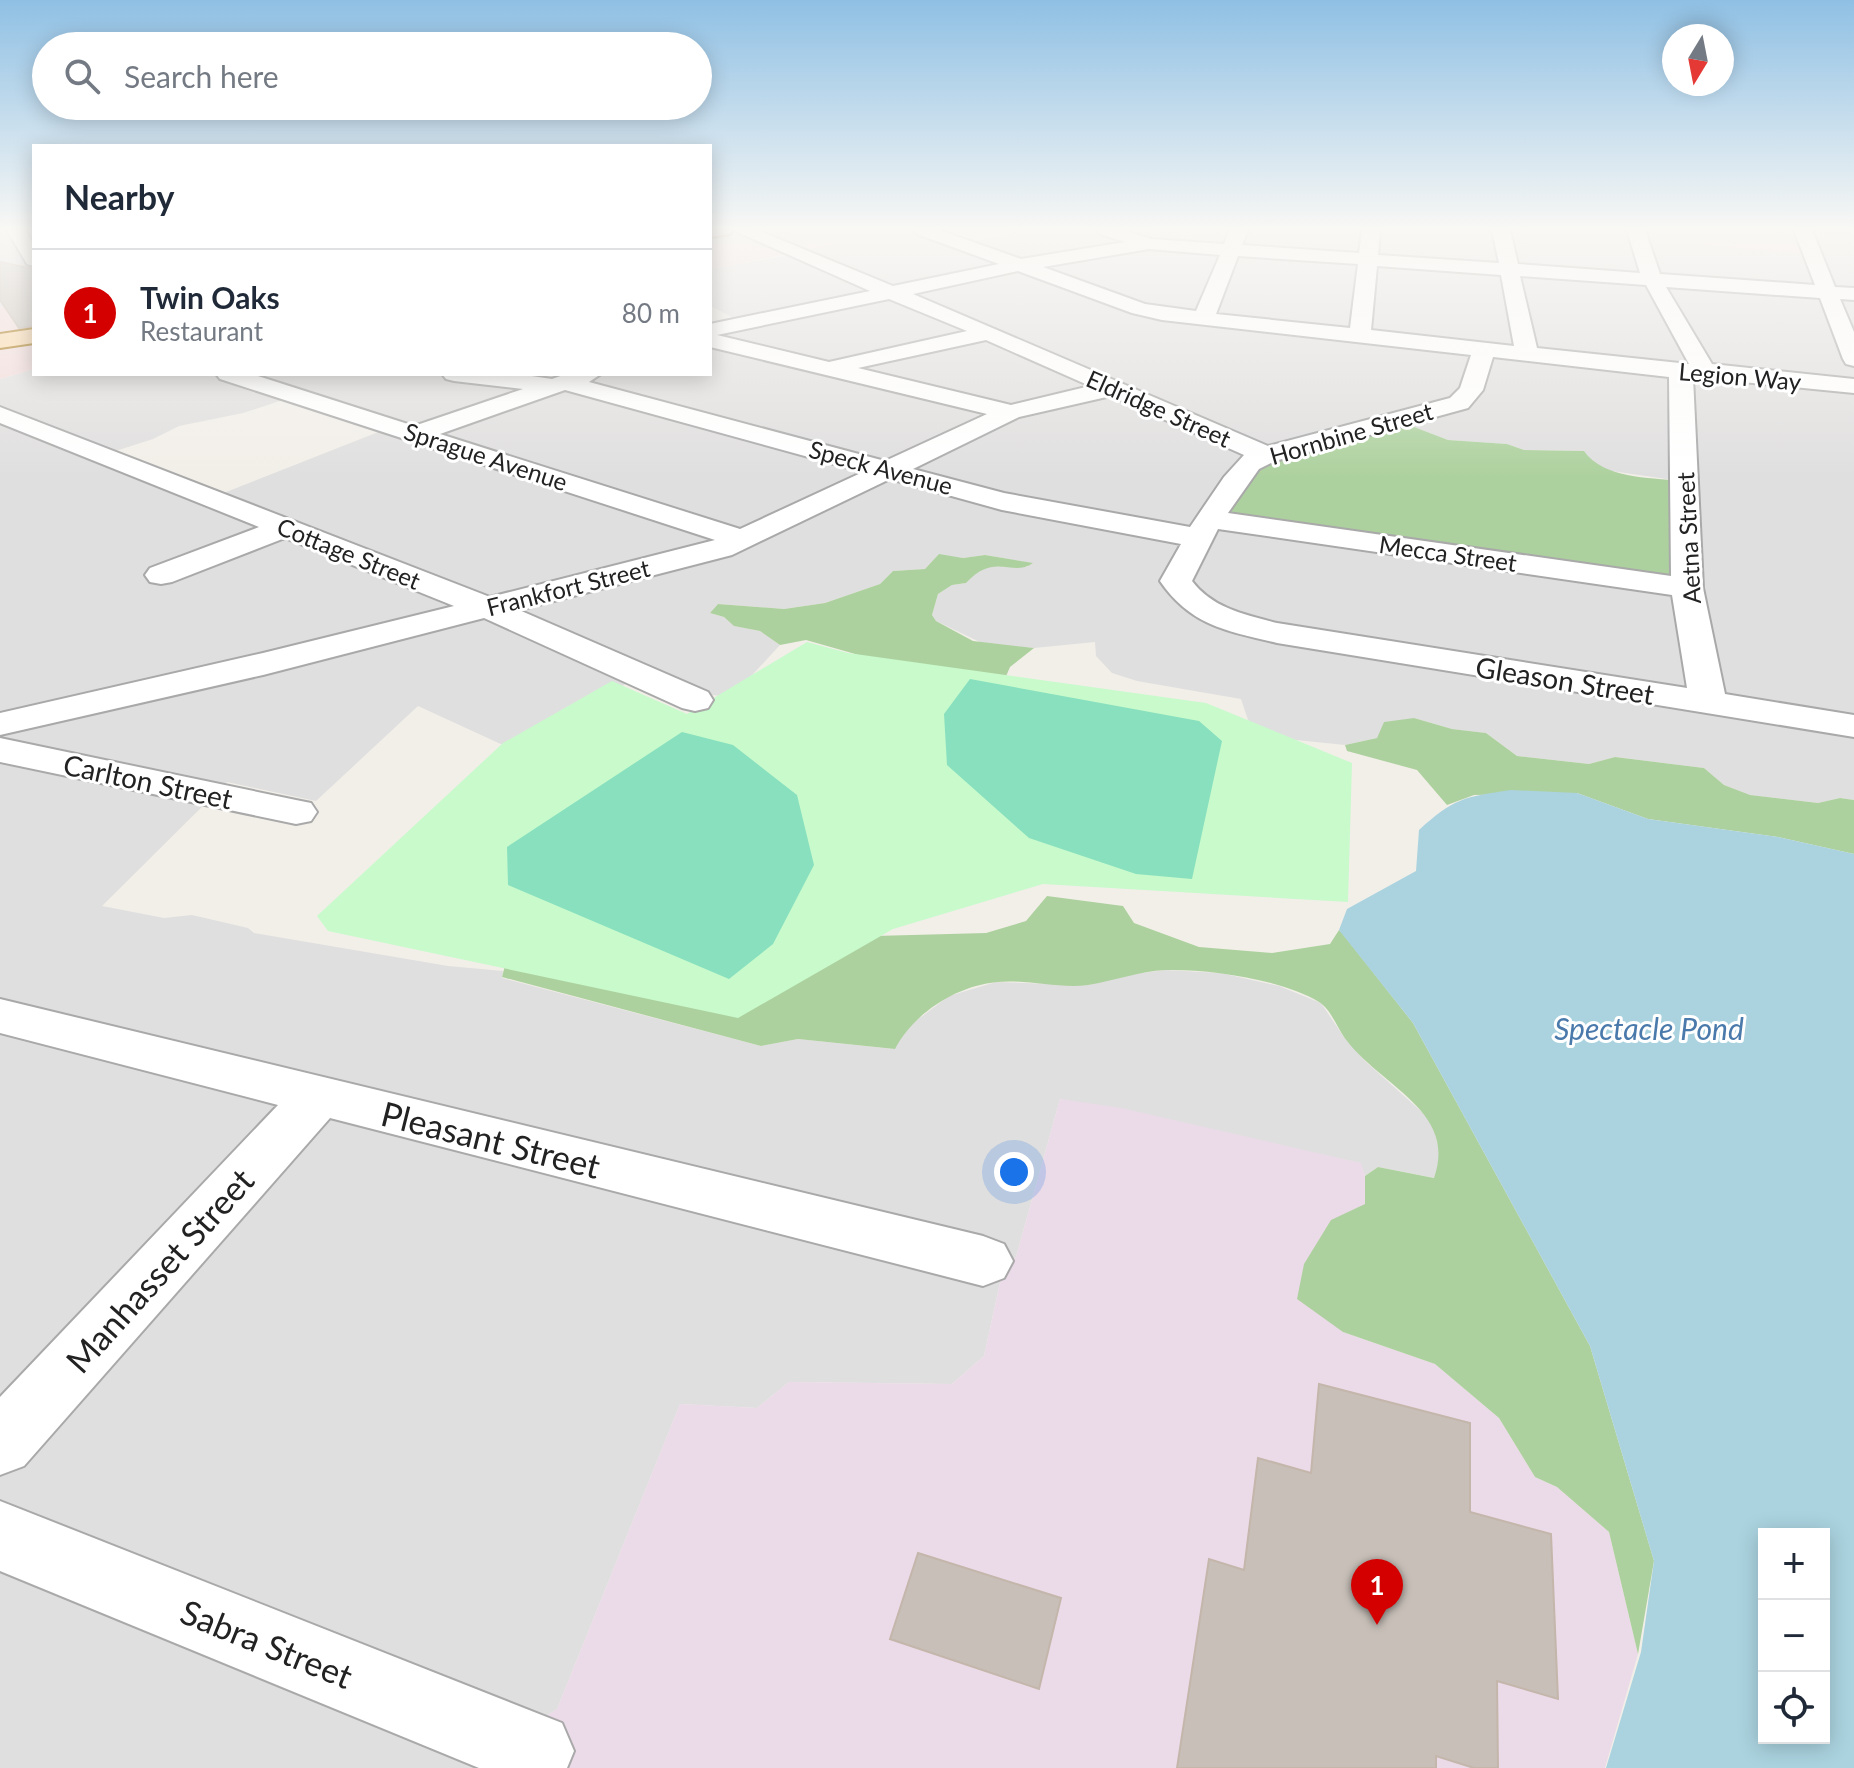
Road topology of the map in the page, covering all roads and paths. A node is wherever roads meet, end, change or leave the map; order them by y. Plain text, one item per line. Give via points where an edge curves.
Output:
1 (719, 313) edge
2 (786, 313) edge
3 (939, 313) edge
4 (1159, 313) edge
5 (1206, 313) edge
6 (1362, 313) edge
7 (1518, 313) edge
8 (1668, 313) edge
9 (1835, 313) edge
10 (1203, 320) junction
11 (738, 322) junction
12 (712, 329) edge
13 (988, 333) junction
14 (32, 336) edge
15 (1360, 337) junction
16 (712, 340) edge
17 (0, 341) edge
18 (1484, 350) junction
19 (1527, 354) junction
20 (1854, 359) edge
21 (829, 368) junction
22 (1692, 371) junction
23 (234, 376) edge
24 (475, 376) edge
25 (583, 376) edge
26 (561, 384) junction
27 (1854, 386) edge
28 (1114, 388) junction
29 (1011, 412) junction
30 (0, 414) edge
31 (418, 433) junction
32 (1266, 455) junction
33 (892, 469) junction
34 (286, 527) junction
35 (1204, 528) junction
36 (744, 540) junction
37 (161, 575) dead end
38 (1687, 588) junction
39 (488, 608) junction
40 (1277, 633) joint
41 (695, 700) dead end
42 (1708, 703) junction
43 (0, 724) edge
44 (1854, 726) edge
45 (0, 750) edge
46 (296, 812) dead end
47 (0, 1016) edge
48 (318, 1096) junction
49 (983, 1261) dead end
50 (0, 1444) edge
51 (0, 1536) edge
52 (534, 1751) dead end

1 - 11 street
2 - 11 street
3 - 13 street, Eldridge Street
4 - 10 street, Legion Way
5 - 10 street
6 - 15 street
7 - 19 street
8 - 22 street
9 - 20 street
10 - 15 street, Legion Way
11 - 12 street
13 - 21 street
13 - 28 street, Eldridge Street
14 - 17 main road
15 - 18 street, Legion Way
16 - 21 street
18 - 19 street, Legion Way
18 - 32 street, Hornbine Street via 1471,390 1459,403
19 - 22 street, Legion Way
21 - 29 street
22 - 27 street, Legion Way
22 - 38 street, Aetna Street
23 - 31 street, Sprague Avenue
24 - 26 street, Speck Avenue
25 - 26 street
26 - 31 street
26 - 33 street, Speck Avenue
28 - 29 street, Frankfort Street
28 - 32 street, Eldridge Street
29 - 33 street, Frankfort Street
30 - 34 street, Cottage Street
31 - 36 street, Sprague Avenue
32 - 35 street, Hornbine Street via 1249,463
33 - 35 street, Speck Avenue via 1002,501
33 - 36 street, Frankfort Street
34 - 37 street
34 - 39 street, Cottage Street
35 - 38 street, Mecca Street
35 - 40 street, Hornbine Street via 1176,581 1185,595 1201,610
36 - 39 street, Frankfort Street
38 - 42 street, Aetna Street
39 - 41 street, Cottage Street
39 - 43 street, Frankfort Street
40 - 42 street, Gleason Street
42 - 44 street, Gleason Street
45 - 46 street, Carlton Street
47 - 48 street, Pleasant Street
48 - 49 street, Pleasant Street
48 - 50 street, Manhasset Street
51 - 52 street, Sabra Street

